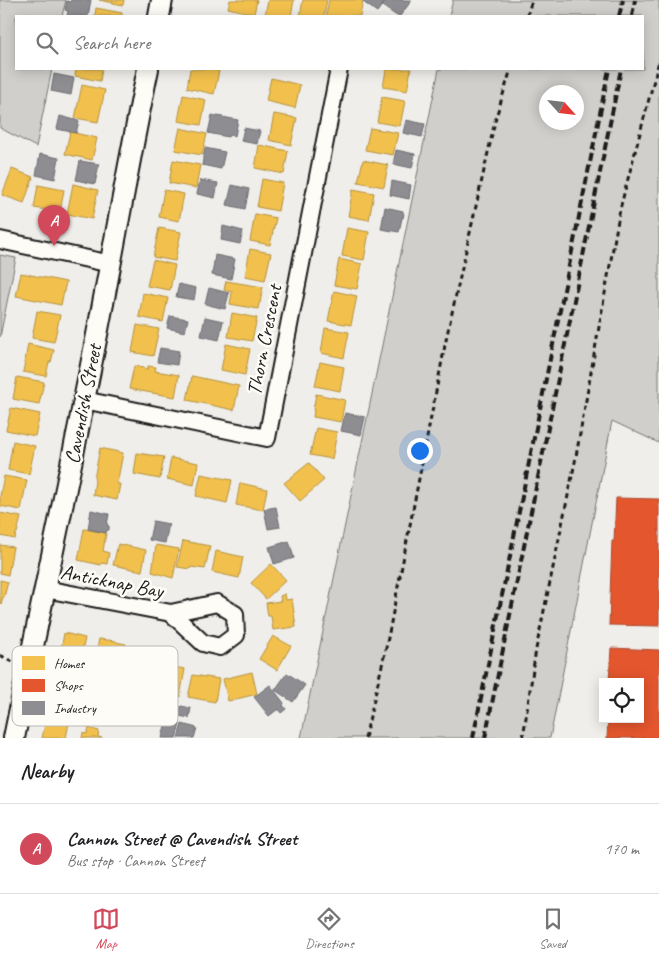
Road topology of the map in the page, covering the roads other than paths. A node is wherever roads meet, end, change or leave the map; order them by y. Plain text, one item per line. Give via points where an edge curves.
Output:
1 (162, 0) edge
2 (159, 15) edge
3 (148, 70) edge
4 (339, 70) edge
5 (0, 240) edge
6 (111, 264) junction
7 (84, 400) junction
8 (45, 589) junction
9 (171, 614) dead end
10 (33, 646) edge

1 - 2 street
3 - 6 street, Cavendish Street
4 - 7 street, Thorn Crescent via 267,438
5 - 6 street
6 - 7 street, Cavendish Street
7 - 8 street, Cavendish Street
8 - 9 street, Anticknap Bay
8 - 10 street, Cavendish Street

